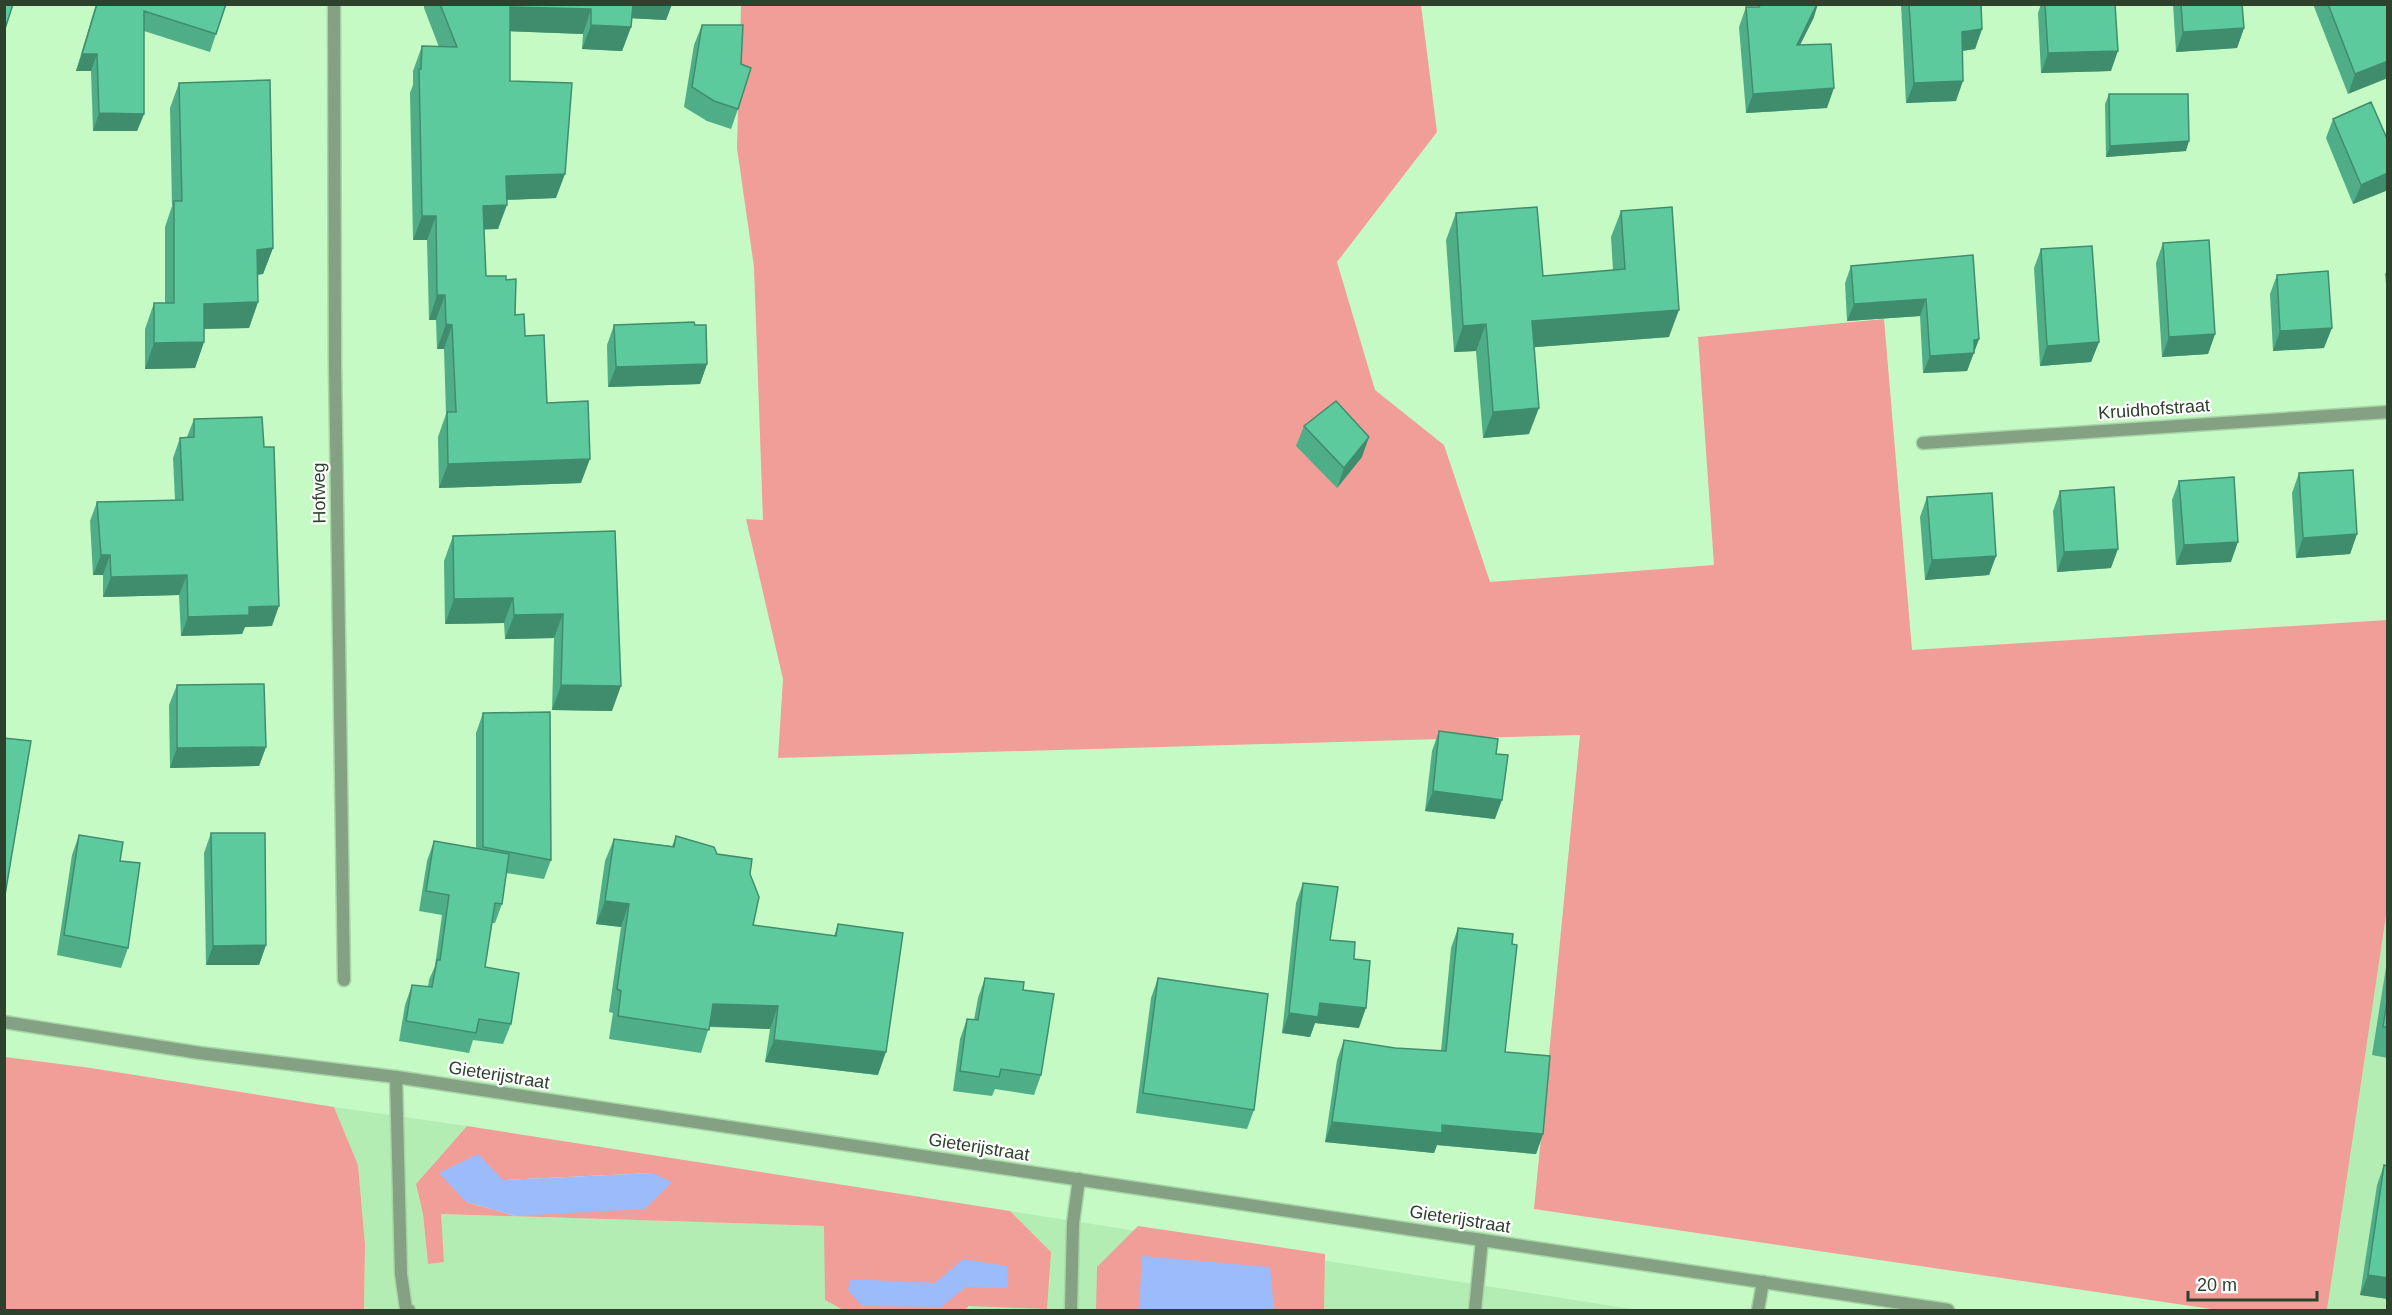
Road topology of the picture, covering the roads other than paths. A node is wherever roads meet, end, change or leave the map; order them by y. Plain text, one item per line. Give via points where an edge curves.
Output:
1 (334, 4) edge
2 (2388, 412) edge
3 (1923, 442) dead end
4 (344, 980) dead end
5 (4, 1022) edge
6 (396, 1077) junction
7 (1079, 1179) junction
8 (1482, 1240) junction
9 (1763, 1282) junction
10 (406, 1310) edge
11 (1071, 1311) edge
12 (1475, 1311) edge
13 (1758, 1311) edge
14 (1948, 1311) edge

1 - 4 street, Hofweg
2 - 3 street, Kruidhofstraat
5 - 6 street, Gieterijstraat via 200,1053
6 - 7 street, Gieterijstraat
6 - 10 street via 401,1274
7 - 8 street, Gieterijstraat
7 - 11 street via 1073,1223
8 - 9 street, Gieterijstraat
8 - 12 street
9 - 13 street
9 - 14 street, Gieterijstraat

